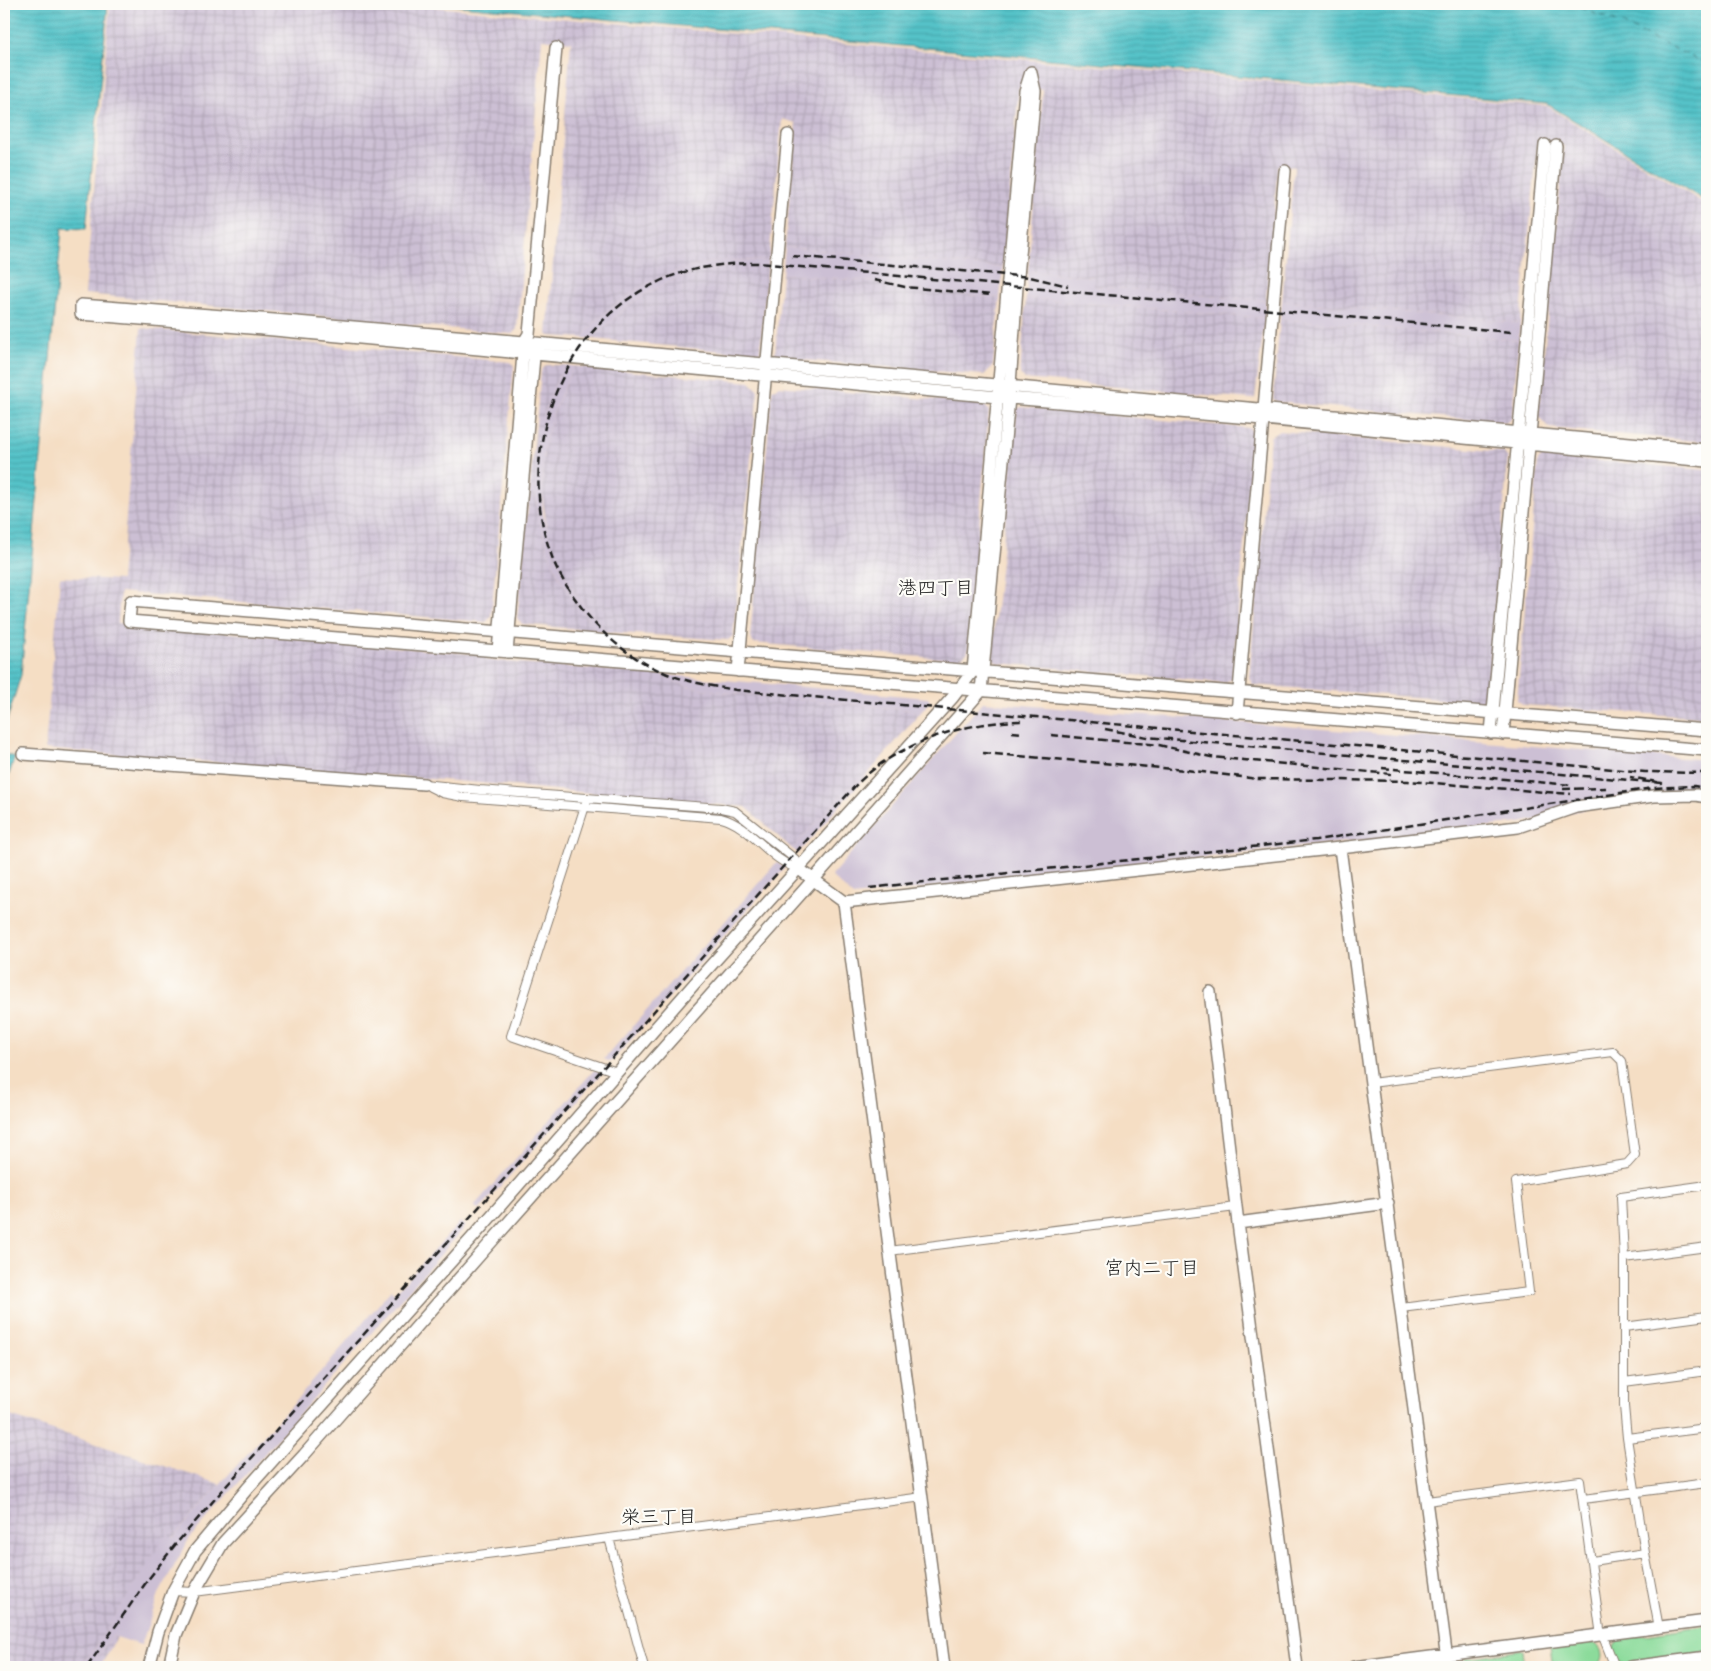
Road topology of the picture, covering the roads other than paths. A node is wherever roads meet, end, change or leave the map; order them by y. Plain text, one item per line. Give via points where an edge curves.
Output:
1 (556, 48) dead end
2 (788, 135) dead end
3 (1550, 145) dead end
4 (1285, 171) dead end
5 (529, 345) junction
6 (767, 370) junction
7 (1004, 392) junction
8 (1264, 414) junction
9 (1523, 439) junction
10 (1707, 450) edge
11 (1707, 461) edge
12 (504, 633) junction
13 (502, 652) junction
14 (740, 652) junction
15 (738, 671) junction
16 (978, 671) junction
17 (960, 690) junction
18 (981, 691) junction
19 (1239, 693) junction
20 (1237, 713) junction
21 (1499, 714) junction
22 (1707, 730) edge
23 (1497, 733) junction
24 (1707, 750) edge
25 (23, 754) dead end
26 (424, 784) junction
27 (1707, 796) edge
28 (588, 798) junction
29 (584, 807) junction
30 (1340, 848) junction
31 (799, 869) junction
32 (814, 880) junction
33 (844, 902) junction
34 (1210, 992) dead end
35 (617, 1072) junction
36 (1371, 1083) junction
37 (1707, 1185) edge
38 (1388, 1203) junction
39 (1236, 1207) junction
40 (1238, 1224) junction
41 (472, 1238) junction
42 (1707, 1247) edge
43 (485, 1249) junction
44 (889, 1251) junction
45 (1624, 1258) junction
46 (1401, 1308) junction
47 (1707, 1316) edge
48 (1624, 1327) junction
49 (1707, 1371) edge
50 (1624, 1382) junction
51 (1707, 1428) edge
52 (1628, 1438) junction
53 (1707, 1482) edge
54 (1636, 1492) junction
55 (923, 1497) junction
56 (1583, 1499) junction
57 (1426, 1501) junction
58 (609, 1538) junction
59 (1645, 1553) junction
60 (1592, 1561) junction
61 (173, 1591) junction
62 (194, 1592) junction
63 (1707, 1621) edge
64 (1659, 1628) junction
65 (1602, 1636) junction
66 (1446, 1655) junction
67 (1707, 1658) edge
68 (1369, 1666) edge
69 (149, 1667) edge
70 (169, 1667) edge
71 (644, 1667) edge
72 (944, 1667) edge
73 (1297, 1667) edge
74 (1354, 1667) edge
75 (1448, 1667) edge
76 (1615, 1667) edge
77 (1630, 1667) edge

1 - 5 street
2 - 6 street
3 - 9 street
4 - 8 street
5 - 5 street via 274,330 81,314 81,305
5 - 6 street
5 - 12 street
6 - 7 street
6 - 14 street
7 - 7 street via 1025,91 1030,72 1035,91
7 - 8 street
7 - 16 street
8 - 9 street
8 - 19 street
9 - 10 street
9 - 11 street
9 - 21 street
12 - 13 street
12 - 13 street via 131,601 129,622
12 - 14 street
13 - 15 street
14 - 15 street
14 - 16 street
15 - 17 street
16 - 17 street
16 - 18 street
16 - 19 street
17 - 18 street
17 - 31 street
18 - 20 street
18 - 32 street
19 - 20 street
19 - 21 street
20 - 23 street
21 - 22 street
21 - 23 street
23 - 24 street
25 - 26 street
26 - 28 street
26 - 29 street via 442,793 463,797
27 - 30 street via 1672,795 1621,800 1576,807 1518,827
28 - 29 street
28 - 31 street via 735,811 795,859
29 - 31 street via 730,820 784,864
29 - 35 street via 511,1036
30 - 33 street
30 - 36 street
31 - 32 street
31 - 35 street
32 - 33 street
32 - 43 street
33 - 44 street
34 - 39 street
35 - 41 street
36 - 38 street
36 - 46 street via 1612,1052 1622,1061 1635,1155 1628,1164 1516,1182 1529,1292
37 - 45 street via 1621,1197
38 - 40 street
38 - 46 street
39 - 40 street
39 - 44 street
40 - 73 street
41 - 43 street
41 - 61 street via 247,1488 195,1550
42 - 45 street
43 - 62 street via 223,1543
44 - 55 street
45 - 48 street
46 - 57 street
47 - 48 street
48 - 50 street
49 - 50 street
50 - 52 street
51 - 52 street
52 - 54 street
53 - 54 street
54 - 56 street
54 - 59 street
55 - 58 street
55 - 72 street
56 - 57 street via 1580,1481
56 - 60 street
57 - 66 street
58 - 62 street
58 - 71 street
59 - 60 street
59 - 64 street
60 - 65 street
61 - 62 street
61 - 69 street
62 - 70 street via 176,1635
63 - 64 street
64 - 65 street
65 - 66 street
65 - 76 street
66 - 68 street
66 - 75 street
67 - 77 street
68 - 74 street

